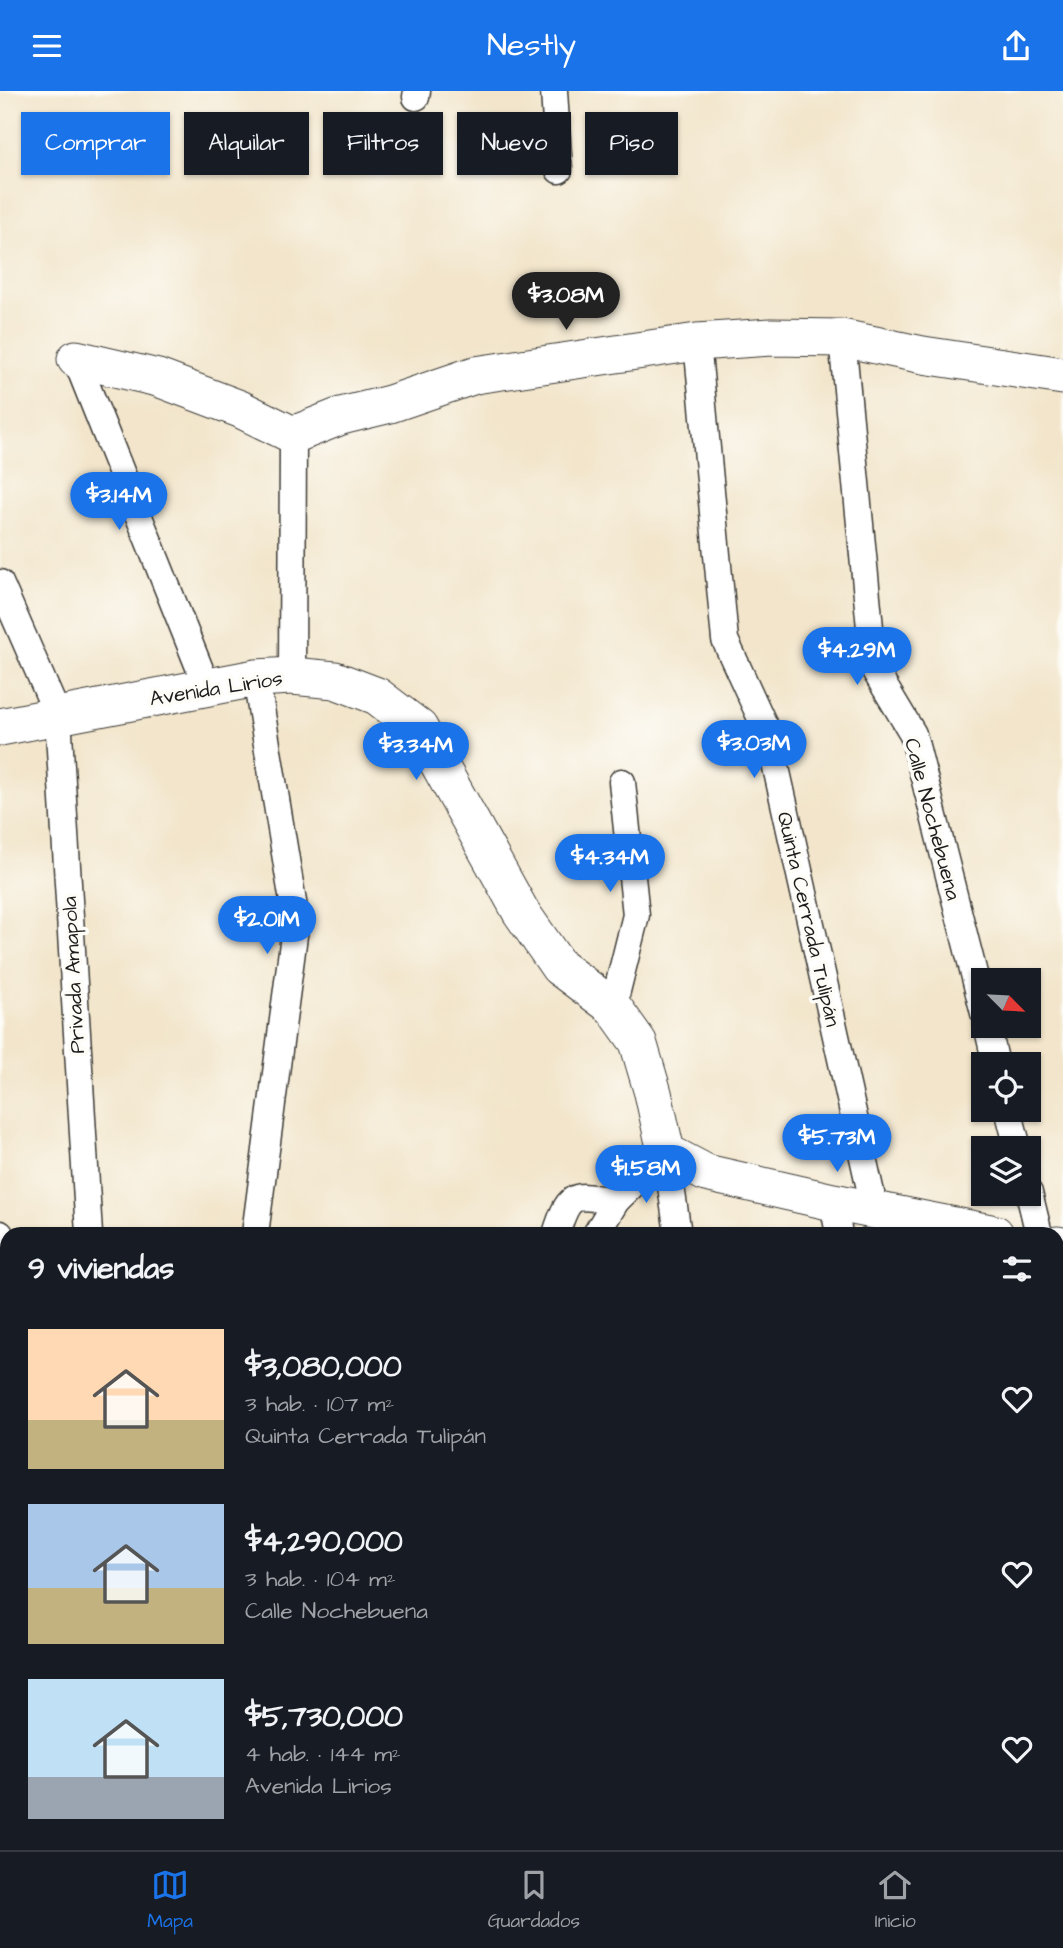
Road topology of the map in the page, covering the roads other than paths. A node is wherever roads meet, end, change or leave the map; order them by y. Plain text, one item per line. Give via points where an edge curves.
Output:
1 (554, 91) edge
2 (555, 112) edge
3 (842, 338) junction
4 (697, 342) junction
5 (76, 359) joint
6 (1063, 376) edge
7 (293, 435) junction
8 (0, 583) edge
9 (292, 676) junction
10 (256, 678) junction
11 (206, 687) junction
12 (58, 716) junction
13 (0, 727) edge
14 (622, 782) dead end
15 (973, 968) edge
16 (613, 1007) junction
17 (666, 1152) junction
18 (616, 1201) junction
19 (1032, 1206) edge
20 (874, 1211) junction
21 (836, 1218) edge
22 (89, 1227) edge
23 (256, 1227) edge
24 (558, 1227) edge
25 (600, 1227) edge
26 (677, 1227) edge
27 (958, 1227) edge
28 (1037, 1227) edge

1 - 2 street
3 - 4 main road
3 - 6 main road
3 - 15 street, Calle Nochebuena via 874,669 913,734
4 - 7 main road via 475,375
4 - 20 street, Quinta Cerrada Tulipán via 725,640 769,736
5 - 7 main road via 158,378
5 - 11 street
7 - 9 street
8 - 12 street
9 - 10 main road, Avenida Lirios
9 - 16 main road, Avenida Lirios via 335,680 377,696 419,728 521,912 559,967
10 - 11 main road, Avenida Lirios
10 - 23 street via 296,920
11 - 12 main road, Avenida Lirios
12 - 13 main road, Avenida Lirios
12 - 22 street, Privada Amapola
14 - 16 street via 636,915
16 - 17 main road, Avenida Lirios via 638,1042
17 - 18 street
17 - 21 main road via 706,1173
17 - 26 street
18 - 24 street via 579,1196 570,1200
18 - 25 street
19 - 28 street
20 - 21 main road
20 - 27 main road

